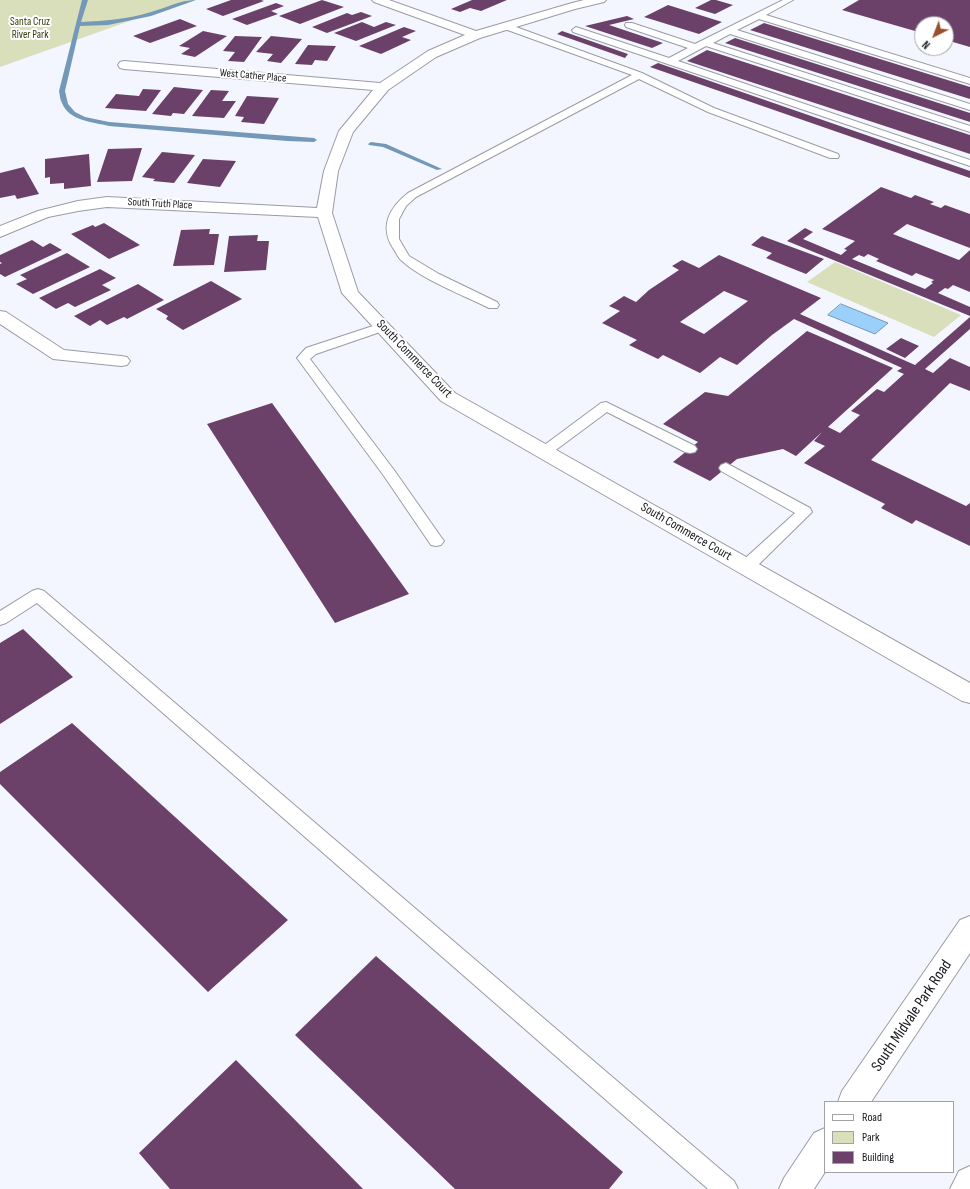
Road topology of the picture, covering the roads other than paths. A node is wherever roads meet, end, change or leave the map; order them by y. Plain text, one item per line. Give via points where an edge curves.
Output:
1 (378, 0) edge
2 (600, 0) edge
3 (789, 0) edge
4 (759, 16) junction
5 (629, 25) dead end
6 (505, 26) junction
7 (576, 30) dead end
8 (730, 31) junction
9 (476, 35) junction
10 (701, 46) junction
11 (670, 62) junction
12 (124, 66) dead end
13 (639, 75) junction
14 (970, 81) edge
15 (383, 87) junction
16 (970, 107) edge
17 (970, 129) edge
18 (834, 156) dead end
19 (970, 163) edge
20 (324, 214) junction
21 (0, 232) edge
22 (493, 306) dead end
23 (0, 316) edge
24 (382, 326) junction
25 (121, 360) dead end
26 (690, 449) dead end
27 (544, 452) junction
28 (726, 468) dead end
29 (436, 540) dead end
30 (746, 566) junction
31 (0, 618) edge
32 (970, 694) edge
33 (970, 929) edge
34 (855, 1101) edge
35 (824, 1146) edge
36 (970, 1182) edge
37 (726, 1189) edge
38 (795, 1189) edge
39 (966, 1189) edge

1 - 9 street
2 - 6 street, South Commerce Court
3 - 4 lane
4 - 8 lane
4 - 14 lane
5 - 10 lane
6 - 9 street, South Commerce Court
6 - 13 lane
7 - 11 lane
8 - 10 lane
8 - 16 lane
9 - 15 street, South Commerce Court via 432,54
10 - 11 lane
10 - 17 lane
11 - 19 lane
12 - 15 street, West Cather Place
13 - 18 lane via 711,110
13 - 22 lane via 412,195 401,204 393,219 393,239 405,258 435,277
15 - 20 street, South Commerce Court via 346,131 331,171
20 - 21 street, South Truth Place via 107,202 43,214
20 - 24 street, South Commerce Court via 350,293
23 - 25 street via 59,355
24 - 27 street, South Commerce Court via 448,397
24 - 29 lane via 311,350 303,358
26 - 27 lane via 606,406
27 - 30 street, South Commerce Court
28 - 30 lane via 805,512
30 - 32 street, South Commerce Court
31 - 37 lane via 38,595
33 - 34 street, South Midvale Park Road
35 - 38 street
36 - 39 street

